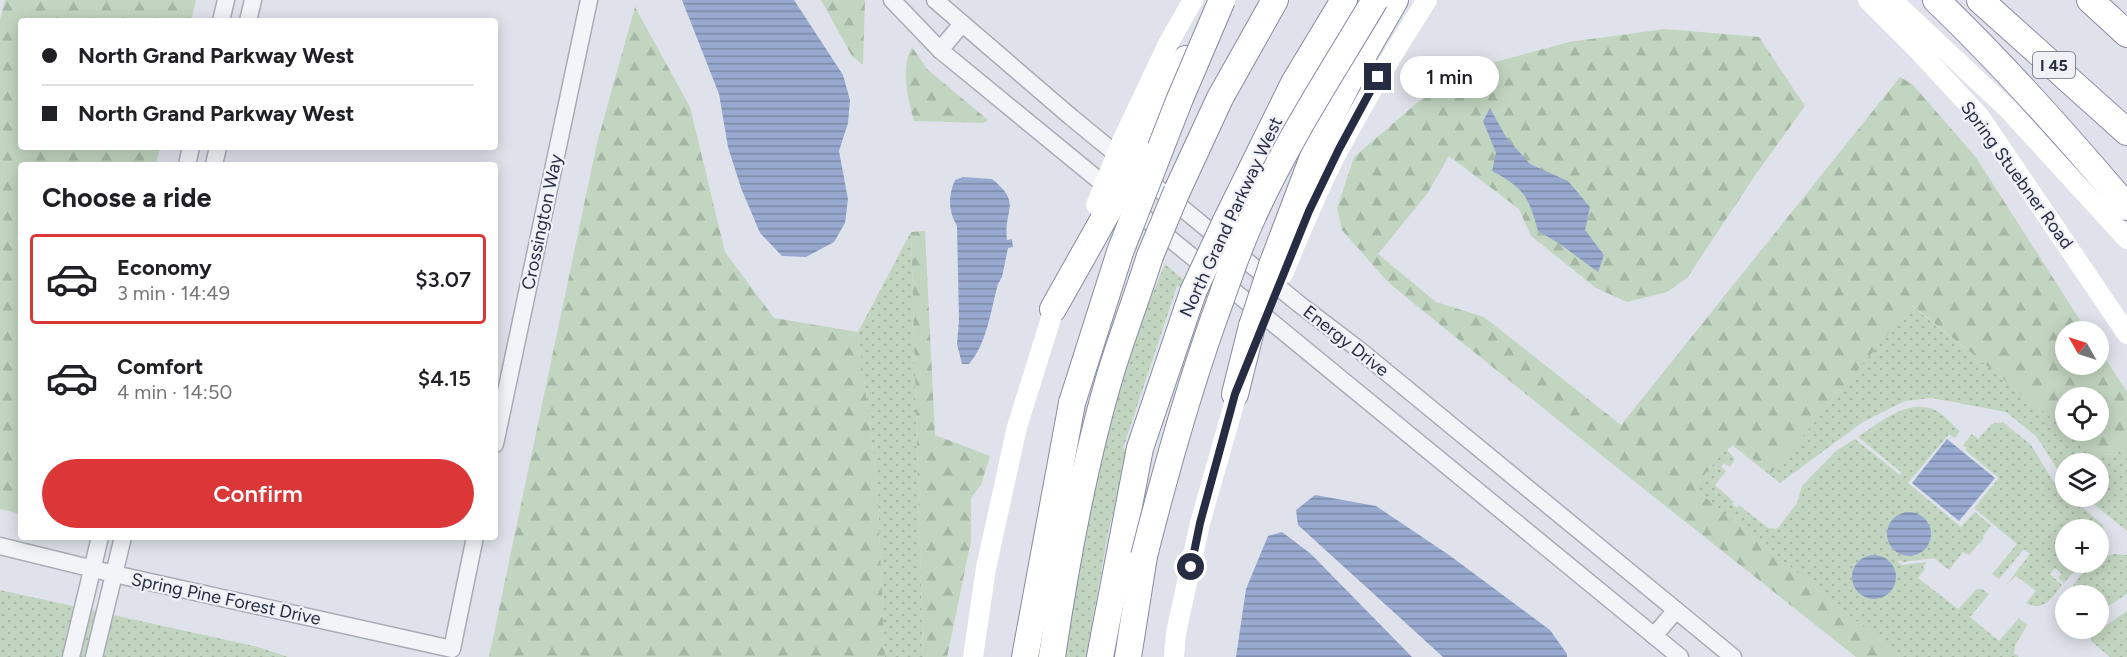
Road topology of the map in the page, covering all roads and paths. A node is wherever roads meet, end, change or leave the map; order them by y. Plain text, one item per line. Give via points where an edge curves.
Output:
1 (226, 0) edge
2 (253, 0) edge
3 (589, 0) edge
4 (892, 0) edge
5 (935, 0) edge
6 (1192, 0) edge
7 (1223, 0) edge
8 (1344, 0) edge
9 (1375, 0) edge
10 (1395, 0) edge
11 (1427, 0) edge
12 (1868, 0) edge
13 (1892, 0) edge
14 (1936, 0) edge
15 (1980, 0) edge
16 (2090, 0) edge
17 (1272, 4) edge
18 (222, 18) edge
19 (249, 18) edge
20 (962, 24) junction
21 (2127, 34) edge
22 (940, 50) junction
23 (2127, 132) edge
24 (1130, 146) junction
25 (2127, 207) edge
26 (2127, 239) edge
27 (1278, 269) junction
28 (1053, 309) joint
29 (2127, 334) edge
30 (1235, 394) joint
31 (498, 430) edge
32 (99, 540) edge
33 (122, 540) edge
34 (474, 540) edge
35 (0, 546) edge
36 (93, 569) junction
37 (114, 574) junction
38 (1676, 610) junction
39 (1654, 636) junction
40 (71, 657) edge
41 (94, 657) edge
42 (973, 657) edge
43 (1025, 657) edge
44 (1052, 657) edge
45 (1100, 657) edge
46 (1128, 657) edge
47 (1174, 657) edge
48 (1680, 657) edge
49 (1733, 657) edge

1 - 18 street
2 - 19 street
3 - 31 street, Crossington Way
4 - 22 street, Energy Drive
5 - 20 street, Energy Drive
6 - 24 main road via 1168,44
7 - 24 highway
7 - 43 highway, bridge via 1120,252 1072,403
8 - 45 highway, North Grand Parkway West, bridge via 1294,83 1193,292 1140,448
9 - 46 highway, bridge via 1312,103 1247,230 1171,449 1144,556
10 - 27 highway via 1321,136
11 - 27 main road via 1378,77
12 - 29 main road, Spring Stuebner Road via 1980,117
13 - 26 main road via 2008,109
14 - 25 highway via 2054,122
15 - 23 highway, I 45
16 - 21 highway
17 - 44 highway, bridge via 1220,98 1150,256 1112,370 1086,474
20 - 22 street
20 - 38 street, Energy Drive
22 - 39 street, Energy Drive
24 - 28 highway, bridge
27 - 30 highway, bridge
28 - 42 main road via 1017,427 986,568
30 - 47 main road via 1200,523
32 - 36 street
33 - 37 street
34 - 37 street, Spring Pine Forest Drive via 452,649
35 - 36 street, Spring Pine Forest Drive
36 - 37 street, Spring Pine Forest Drive
36 - 40 street
37 - 41 street
38 - 39 street
38 - 49 street, Energy Drive
39 - 48 street, Energy Drive

